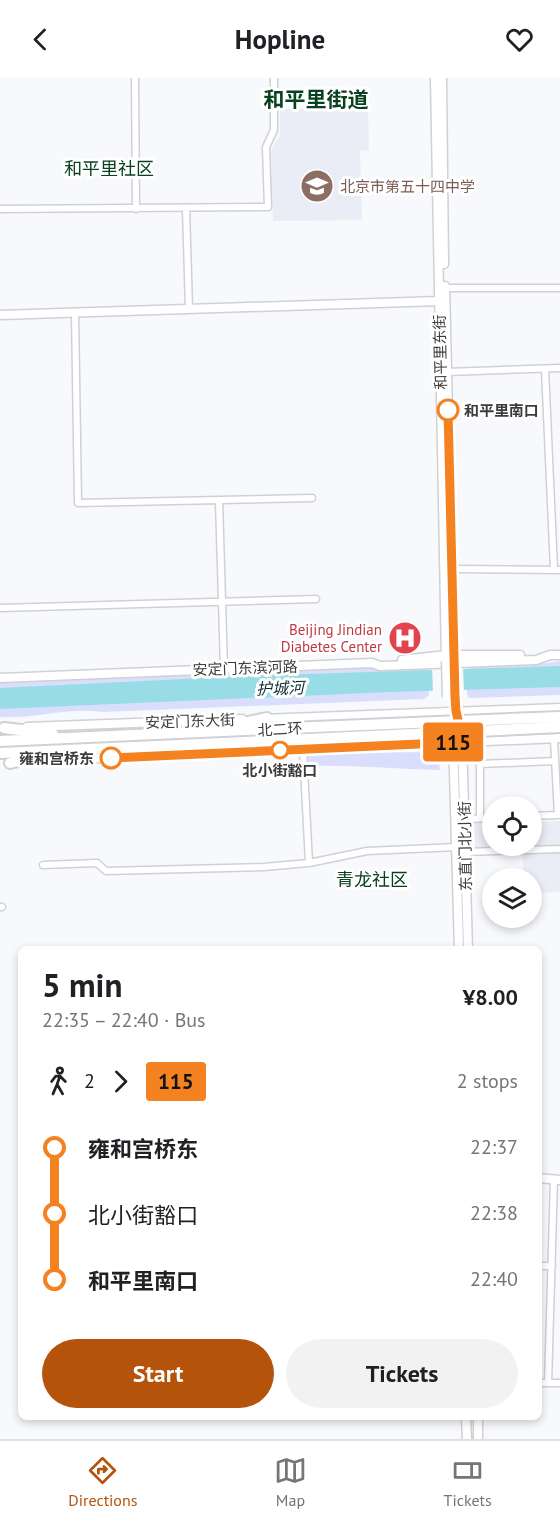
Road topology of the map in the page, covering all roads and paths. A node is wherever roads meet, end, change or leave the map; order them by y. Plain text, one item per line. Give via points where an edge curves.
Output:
1 (135, 78) edge
2 (274, 78) edge
3 (435, 78) edge
4 (442, 78) edge
5 (186, 208) junction
6 (136, 209) junction
7 (0, 210) edge
8 (445, 288) junction
9 (560, 288) edge
10 (439, 301) junction
11 (189, 309) junction
12 (75, 312) junction
13 (0, 315) edge
14 (560, 368) edge
15 (545, 369) junction
16 (447, 372) junction
17 (312, 498) dead end
18 (219, 500) junction
19 (457, 569) dead end
20 (557, 570) edge
21 (316, 599) dead end
22 (223, 602) junction
23 (0, 608) edge
24 (555, 655) edge
25 (450, 658) junction
26 (372, 663) junction
27 (224, 669) junction
28 (0, 678) edge
29 (560, 708) edge
30 (475, 710) junction
31 (452, 711) junction
32 (407, 713) junction
33 (333, 716) junction
34 (560, 717) edge
35 (560, 727) edge
36 (2, 728) edge
37 (266, 730) junction
38 (83, 737) junction
39 (557, 739) edge
40 (0, 741) edge
41 (477, 741) junction
42 (459, 742) junction
43 (408, 745) junction
44 (16, 746) junction
45 (162, 746) junction
46 (335, 747) junction
47 (68, 749) junction
48 (303, 749) junction
49 (229, 751) junction
50 (0, 753) edge
51 (555, 761) junction
52 (5, 763) edge
53 (542, 816) edge
54 (480, 818) joint
55 (465, 819) junction
56 (457, 848) junction
57 (560, 849) edge
58 (465, 852) junction
59 (309, 863) junction
60 (42, 865) dead end
61 (463, 946) edge
62 (542, 1178) edge
63 (557, 1180) edge
64 (542, 1266) edge
65 (552, 1266) junction
66 (542, 1383) edge
67 (548, 1383) junction
68 (560, 1383) edge
69 (466, 1420) edge
70 (478, 1420) edge
71 (467, 1439) edge
72 (478, 1439) edge

1 - 6 street
2 - 5 street via 274,130 266,147 268,207
3 - 10 street, 和平里东街
4 - 8 street, 和平里东街
5 - 6 street
5 - 11 street
6 - 7 street
8 - 9 street
8 - 10 street
8 - 16 street, 和平里东街
10 - 11 street
10 - 25 street, 和平里东街
11 - 12 street
12 - 13 street
12 - 18 street via 78,503
14 - 15 street
15 - 16 street
15 - 20 street
16 - 25 street, 和平里东街
17 - 18 street
18 - 22 street
19 - 20 street
21 - 22 street
22 - 23 street
22 - 27 street
24 - 25 street
24 - 26 street, 安定门东滨河路 via 536,660 380,666
25 - 26 street
25 - 31 street, 和平里东街, bridge
26 - 27 street, 安定门东滨河路
27 - 28 street, 安定门东滨河路
29 - 30 street, 安定门东大街
30 - 31 street, 安定门东大街
30 - 41 street
31 - 32 street, 安定门东大街
31 - 42 street, 和平里东街
32 - 33 street, 安定门东大街
32 - 43 street
33 - 37 street, 安定门东大街
33 - 46 street
34 - 37 highway, 北二环, bridge
35 - 37 highway, 北二环, bridge
36 - 37 street, 安定门东大街
36 - 38 highway
37 - 38 highway, 北二环
37 - 45 highway, 北二环
38 - 44 highway, 北二环
39 - 41 street
39 - 51 street
40 - 44 highway, 北二环
41 - 42 street
42 - 43 street
42 - 55 street, 东直门北小街
42 - 56 street, 东直门北小街
43 - 46 street
44 - 47 highway, 北二环
44 - 50 highway, 北二环
45 - 47 highway, 北二环
45 - 49 highway
46 - 48 street
47 - 52 highway
48 - 49 street
48 - 59 street
49 - 52 street
51 - 53 street via 558,815
51 - 54 street via 480,764
54 - 55 street
55 - 58 street, 东直门北小街
56 - 59 street via 367,851
56 - 61 street, 东直门北小街
57 - 58 street
58 - 61 street, 东直门北小街
59 - 60 street via 106,871 97,863
62 - 63 street
63 - 65 street
64 - 65 street
65 - 67 street
66 - 67 street
67 - 68 street
69 - 71 street
70 - 72 street

